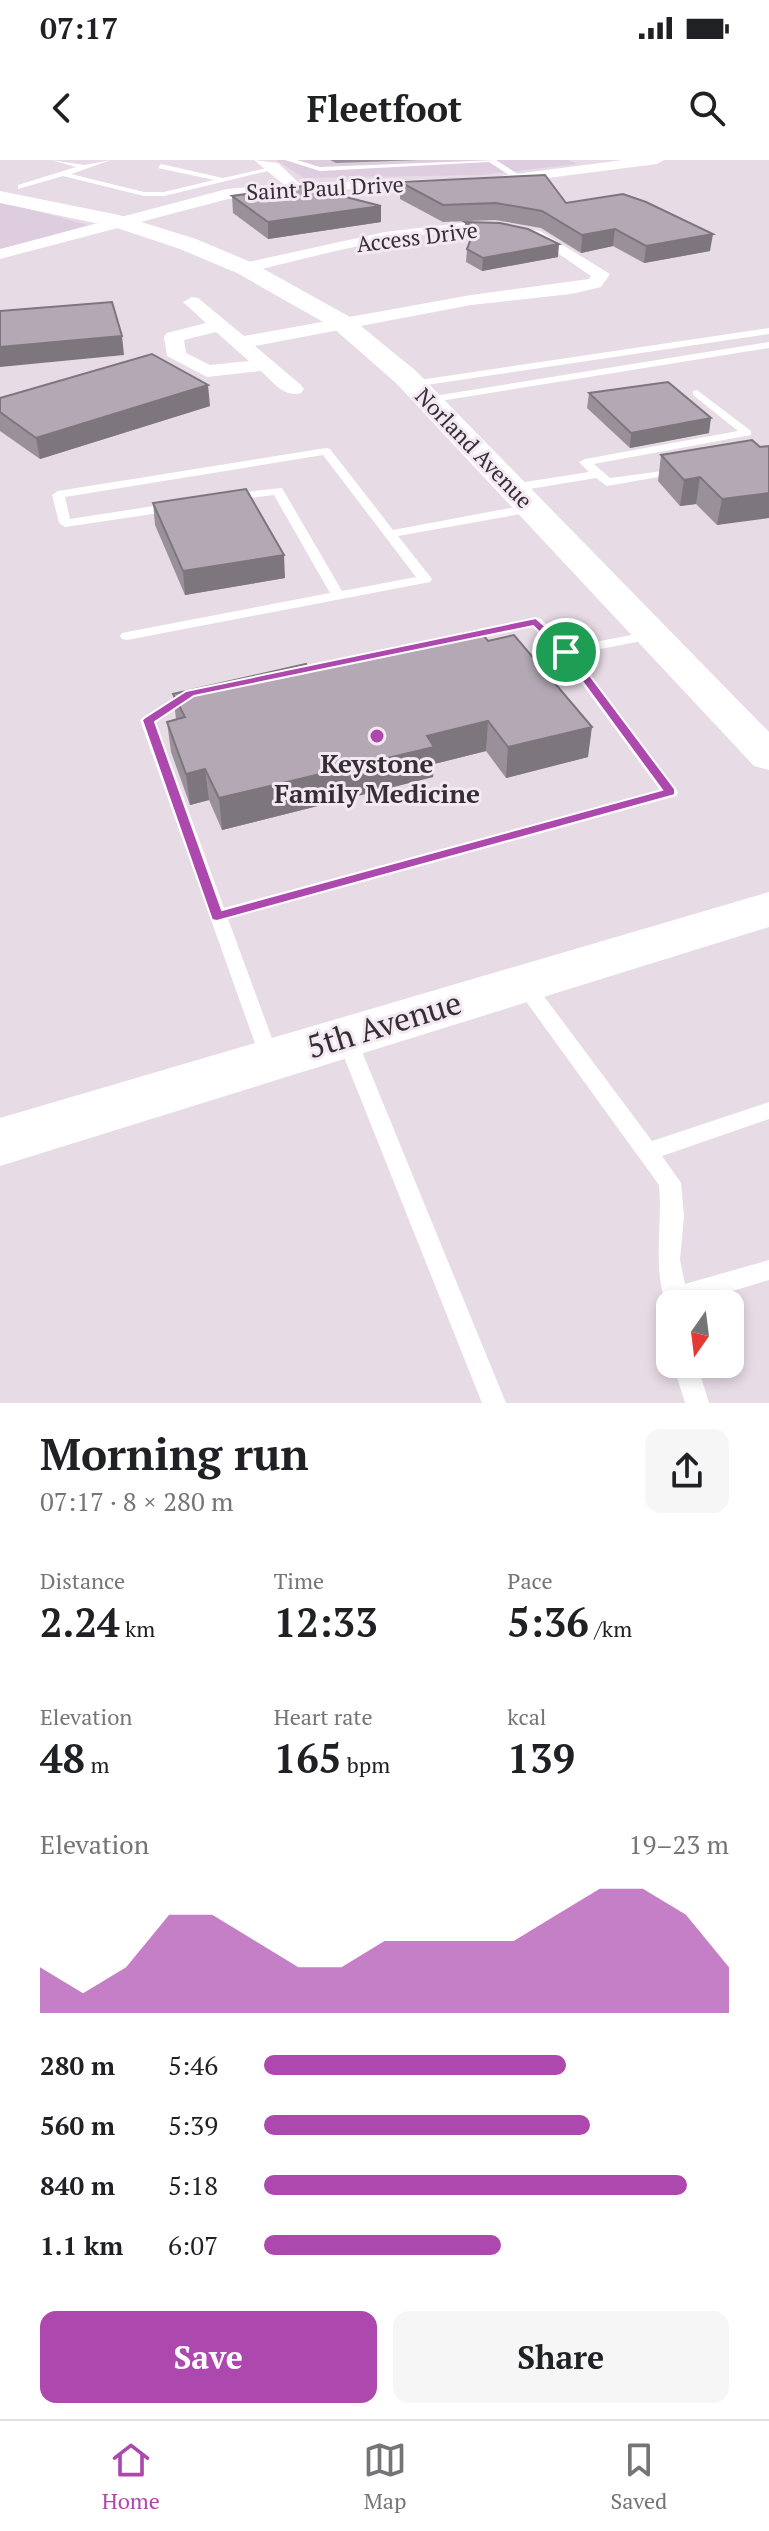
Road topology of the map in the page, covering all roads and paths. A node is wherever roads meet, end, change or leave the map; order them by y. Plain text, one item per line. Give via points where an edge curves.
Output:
1 (55, 160) edge
2 (107, 160) edge
3 (136, 160) edge
4 (261, 160) edge
5 (490, 160) edge
6 (657, 160) edge
7 (147, 163) dead end
8 (282, 164) edge
9 (161, 166) dead end
10 (84, 167) junction
11 (63, 174) junction
12 (520, 178) junction
13 (225, 181) junction
14 (480, 182) edge
15 (454, 183) edge
16 (11, 185) edge
17 (295, 187) junction
18 (0, 197) edge
19 (119, 222) junction
20 (0, 254) edge
21 (245, 268) junction
22 (192, 302) dead end
23 (341, 322) junction
24 (219, 326) junction
25 (769, 331) edge
26 (239, 343) junction
27 (769, 345) edge
28 (265, 365) junction
29 (294, 389) dead end
30 (420, 392) junction
31 (697, 393) dead end
32 (701, 466) edge
33 (599, 474) junction
34 (522, 498) junction
35 (217, 500) edge
36 (186, 505) edge
37 (390, 534) junction
38 (339, 597) junction
39 (652, 635) junction
40 (127, 636) dead end
41 (566, 652) junction
42 (281, 675) edge
43 (198, 692) edge
44 (769, 757) edge
45 (769, 909) edge
46 (217, 916) junction
47 (524, 984) junction
48 (346, 1037) junction
49 (270, 1060) junction
50 (769, 1110) edge
51 (0, 1142) edge
52 (647, 1152) junction
53 (769, 1270) edge
54 (674, 1290) edge
55 (707, 1290) edge
56 (689, 1378) edge
57 (494, 1403) edge
58 (697, 1403) edge

1 - 10 lane
2 - 10 lane
3 - 7 lane
4 - 8 street
5 - 8 lane via 320,169
5 - 12 lane
6 - 12 street
8 - 13 lane
8 - 17 street
9 - 13 lane
10 - 11 lane
11 - 13 lane via 144,194
11 - 16 lane
12 - 14 street
15 - 17 street, Saint Paul Drive
16 - 19 main road, Norland Avenue via 93,204
17 - 19 street, Saint Paul Drive via 227,194
18 - 19 main road, Norland Avenue
19 - 20 street, Saint Paul Drive
19 - 21 main road, Norland Avenue
21 - 23 main road, Norland Avenue
21 - 23 street, Access Drive via 356,243 496,228 528,232 601,274 595,283 571,289
22 - 24 street
23 - 26 street
23 - 30 main road, Norland Avenue
24 - 26 street
24 - 28 street via 174,337 177,356 207,371
25 - 30 lane
26 - 28 street
27 - 30 lane
28 - 29 street
30 - 34 main road, Norland Avenue
31 - 33 lane via 747,433 585,462
32 - 33 lane via 607,482
33 - 34 lane
34 - 37 lane
34 - 39 main road, Norland Avenue
35 - 38 lane via 278,491
36 - 37 lane via 65,523 58,495 326,451
37 - 38 lane via 425,579
38 - 40 lane
39 - 41 lane
39 - 44 main road, Norland Avenue
41 - 42 lane via 536,622
41 - 46 lane via 670,792
43 - 46 lane via 148,720
45 - 47 main road, 5th Avenue
46 - 49 lane
47 - 48 main road, 5th Avenue
47 - 52 lane
48 - 49 main road, 5th Avenue
48 - 57 lane
49 - 51 main road, 5th Avenue
50 - 52 lane
52 - 54 lane via 670,1183 669,1260
53 - 55 lane
56 - 58 lane

